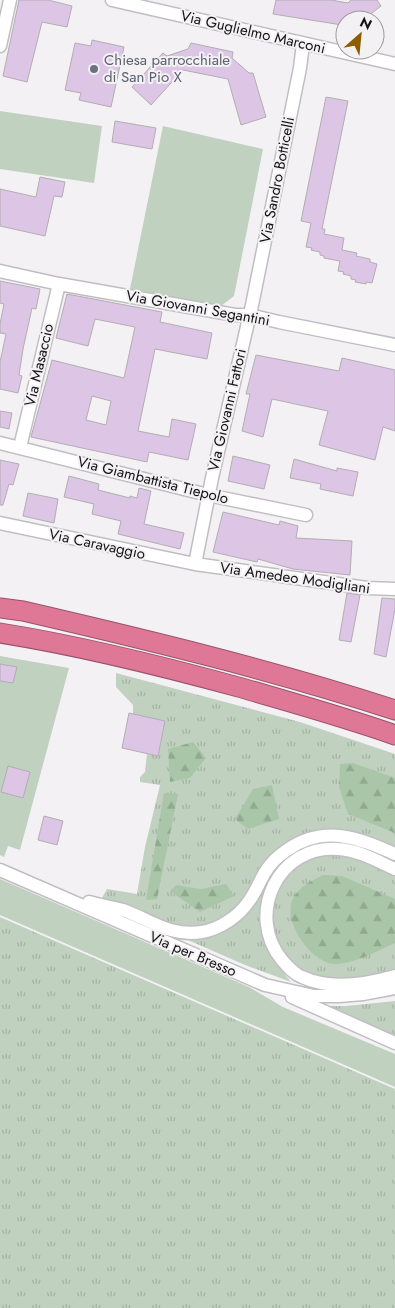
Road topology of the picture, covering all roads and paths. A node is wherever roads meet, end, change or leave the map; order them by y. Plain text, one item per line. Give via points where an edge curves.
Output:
1 (10, 0) edge
2 (112, 0) edge
3 (303, 44) junction
4 (0, 46) edge
5 (395, 64) edge
6 (0, 271) edge
7 (59, 284) junction
8 (249, 315) junction
9 (395, 345) edge
10 (0, 443) edge
11 (20, 447) junction
12 (208, 496) junction
13 (306, 515) dead end
14 (0, 523) edge
15 (195, 564) junction
16 (395, 589) edge
17 (0, 608) edge
18 (0, 633) edge
19 (395, 710) edge
20 (395, 734) edge
21 (395, 854) edge
22 (395, 869) edge
23 (0, 870) edge
24 (56, 894) junction
25 (395, 976) edge
26 (265, 984) junction
27 (395, 988) edge
28 (395, 1043) edge

1 - 4 street
2 - 3 street, Via Guglielmo Marconi
3 - 5 street, Via Guglielmo Marconi
3 - 8 street, Via Sandro Botticelli
6 - 7 street, Via Giovanni Segantini
7 - 8 street, Via Giovanni Segantini
7 - 11 street, Via Masaccio
8 - 9 street, Via Giovanni Segantini
8 - 12 street, Via Giovanni Fattori
10 - 11 street, Via Giambattista Tiepolo
11 - 12 street, Via Giambattista Tiepolo
12 - 13 street, Via Giambattista Tiepolo
12 - 15 street, Via Giovanni Fattori
14 - 15 street, Via Caravaggio
15 - 16 street, Via Amedeo Modigliani
17 - 19 highway via 172,645
18 - 20 highway via 166,667 343,716
21 - 24 street via 365,841 338,835 307,839 295,844 273,862 242,910 217,927 195,933 169,930 123,910
22 - 25 street via 338,849 302,856 283,870 276,880 266,907 266,922 274,950 290,970 301,977 348,984
23 - 24 street, Via per Bresso
24 - 26 street, Via per Bresso
26 - 27 street, Via per Bresso via 314,996 363,994
26 - 28 street

